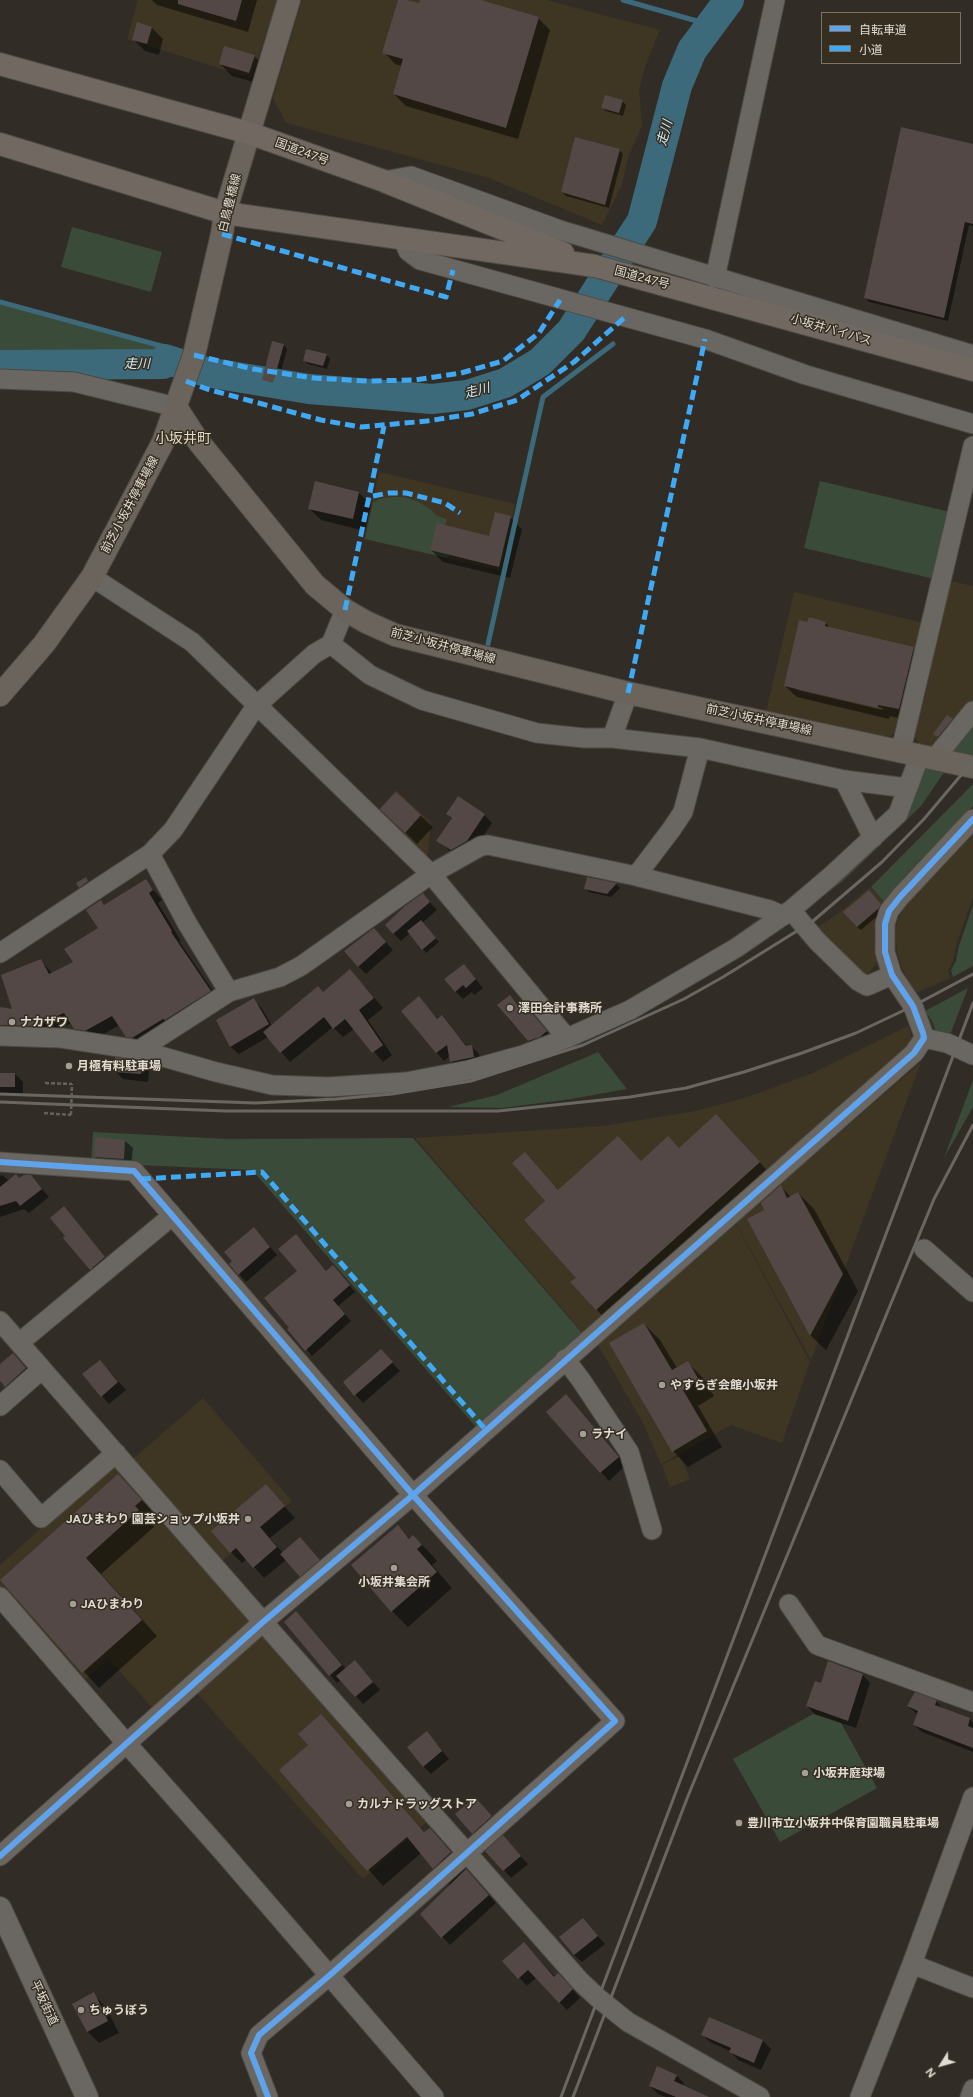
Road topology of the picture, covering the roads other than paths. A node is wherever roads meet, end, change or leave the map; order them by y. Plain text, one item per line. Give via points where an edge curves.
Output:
1 (289, 0) edge
2 (775, 0) edge
3 (0, 64) edge
4 (249, 133) junction
5 (0, 144) edge
6 (384, 181) junction
7 (225, 213) junction
8 (403, 239) junction
9 (595, 266) junction
10 (716, 278) junction
11 (688, 290) joint
12 (973, 355) edge
13 (973, 370) edge
14 (0, 379) edge
15 (176, 407) junction
16 (973, 424) edge
17 (973, 446) edge
18 (92, 577) junction
19 (345, 610) junction
20 (331, 644) junction
21 (628, 693) junction
22 (0, 695) edge
23 (256, 706) junction
24 (973, 711) edge
25 (612, 738) junction
26 (700, 748) junction
27 (919, 755) junction
28 (973, 767) edge
29 (844, 780) junction
30 (907, 788) junction
31 (973, 818) edge
32 (873, 838) junction
33 (150, 854) junction
34 (431, 874) junction
35 (636, 876) junction
36 (787, 913) junction
37 (0, 954) edge
38 (892, 975) junction
39 (228, 992) junction
40 (0, 1036) edge
41 (567, 1038) junction
42 (924, 1038) junction
43 (139, 1050) junction
44 (973, 1056) edge
45 (0, 1162) edge
46 (172, 1216) junction
47 (924, 1249) dead end
48 (973, 1292) edge
49 (0, 1321) edge
50 (19, 1343) junction
51 (565, 1359) junction
52 (42, 1369) junction
53 (0, 1406) edge
54 (116, 1453) junction
55 (0, 1470) edge
56 (413, 1495) junction
57 (652, 1530) dead end
58 (0, 1597) edge
59 (789, 1604) dead end
60 (263, 1622) junction
61 (973, 1702) edge
62 (127, 1744) junction
63 (973, 1797) edge
64 (467, 1854) junction
65 (0, 1856) edge
66 (0, 1908) edge
67 (912, 1964) junction
68 (330, 1975) junction
69 (973, 1988) edge
70 (973, 2088) edge
71 (87, 2097) edge
72 (268, 2097) edge
73 (434, 2097) edge
74 (760, 2097) edge
75 (860, 2097) edge
76 (970, 2097) edge

1 - 4 main road, 白鳥豊橋線
2 - 10 street
3 - 4 highway, 国道247号
4 - 6 highway, 国道247号
4 - 7 main road, 白鳥豊橋線
5 - 7 highway, 国道247号
6 - 9 highway, 国道247号
6 - 10 street via 411,176 560,230
7 - 8 highway, 国道247号
7 - 15 main road, 白鳥豊橋線 via 194,355
8 - 9 highway, 国道247号
8 - 16 street via 408,251 420,260 705,339 806,375
9 - 11 highway, 国道247号
10 - 12 street
11 - 13 highway, 小坂井バイパス
14 - 15 street via 74,382
15 - 18 main road, 前芝小坂井停車場線 via 164,442
15 - 19 main road, 前芝小坂井停車場線 via 198,441 290,557 315,585
17 - 27 street
18 - 22 main road, 前芝小坂井停車場線 via 44,644
18 - 23 street via 192,642
19 - 20 street
19 - 21 main road, 前芝小坂井停車場線 via 395,635
20 - 23 street via 314,654
20 - 25 street via 370,675 422,700 537,733
21 - 25 street
21 - 27 main road, 前芝小坂井停車場線
23 - 33 street via 173,830
23 - 34 street
24 - 27 street
25 - 26 street
26 - 29 street
26 - 35 street via 683,812
27 - 28 main road, 前芝小坂井停車場線
27 - 30 street
29 - 30 street
29 - 32 street
30 - 32 street via 898,814
31 - 38 street via 919,874 889,911 885,924 885,952
32 - 36 street
33 - 37 street
33 - 39 street
34 - 35 street via 481,846 488,845
34 - 39 street via 301,966 280,978
34 - 41 street
35 - 36 street
36 - 38 street via 858,981 867,986
36 - 41 street via 630,1010
38 - 42 street via 913,1006
39 - 43 street
40 - 43 street via 61,1038
41 - 43 street via 523,1055 469,1070 406,1082 328,1087 272,1085
42 - 44 street via 947,1043
42 - 51 street via 907,1060
45 - 46 street via 134,1171
46 - 50 street
46 - 56 street
47 - 48 street
49 - 50 street
50 - 52 street
51 - 56 street
51 - 57 street via 630,1452
52 - 53 street
52 - 54 street
54 - 55 street via 42,1518
54 - 60 street
56 - 60 street
56 - 64 street via 615,1721
58 - 62 street
59 - 61 street via 817,1645
60 - 62 street
60 - 64 street
62 - 65 street
62 - 68 street
63 - 67 street
64 - 68 street
64 - 74 street via 598,1998 628,2022
66 - 71 street, 平坂街道
67 - 69 street
67 - 75 street
68 - 72 street via 259,2035 251,2053
68 - 73 street
70 - 76 street

